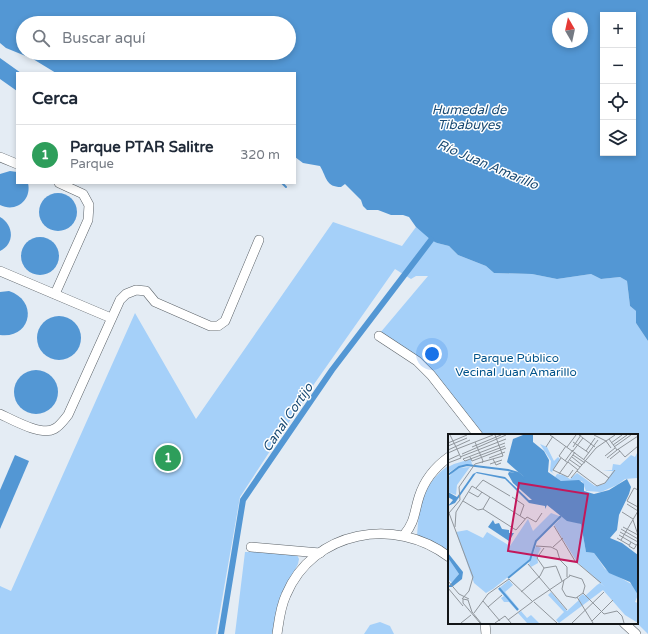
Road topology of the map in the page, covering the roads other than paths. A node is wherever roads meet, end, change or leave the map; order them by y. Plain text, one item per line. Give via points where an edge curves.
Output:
1 (0, 157) edge
2 (16, 164) edge
3 (61, 184) edge
4 (259, 240) dead end
5 (0, 271) edge
6 (55, 294) junction
7 (111, 318) junction
8 (379, 336) dead end
9 (0, 414) edge
10 (477, 434) edge
11 (448, 458) edge
12 (404, 535) junction
13 (251, 547) dead end
14 (320, 553) junction
15 (448, 556) edge
16 (485, 624) edge
17 (625, 624) edge
18 (277, 634) edge
19 (486, 634) edge
20 (636, 634) edge

1 - 2 street
3 - 6 street via 83,194 88,205 88,220
4 - 7 street via 225,321 218,326 210,326 155,302 148,292 142,290 126,294
5 - 6 street
6 - 7 street
7 - 9 street via 68,416 56,428 40,431
8 - 10 street via 417,361
11 - 12 street via 428,478 419,495 412,526
12 - 14 street via 360,535 339,542
12 - 15 street via 427,543
13 - 14 street
14 - 18 street via 298,574 286,595 279,614
16 - 19 street
17 - 20 street

